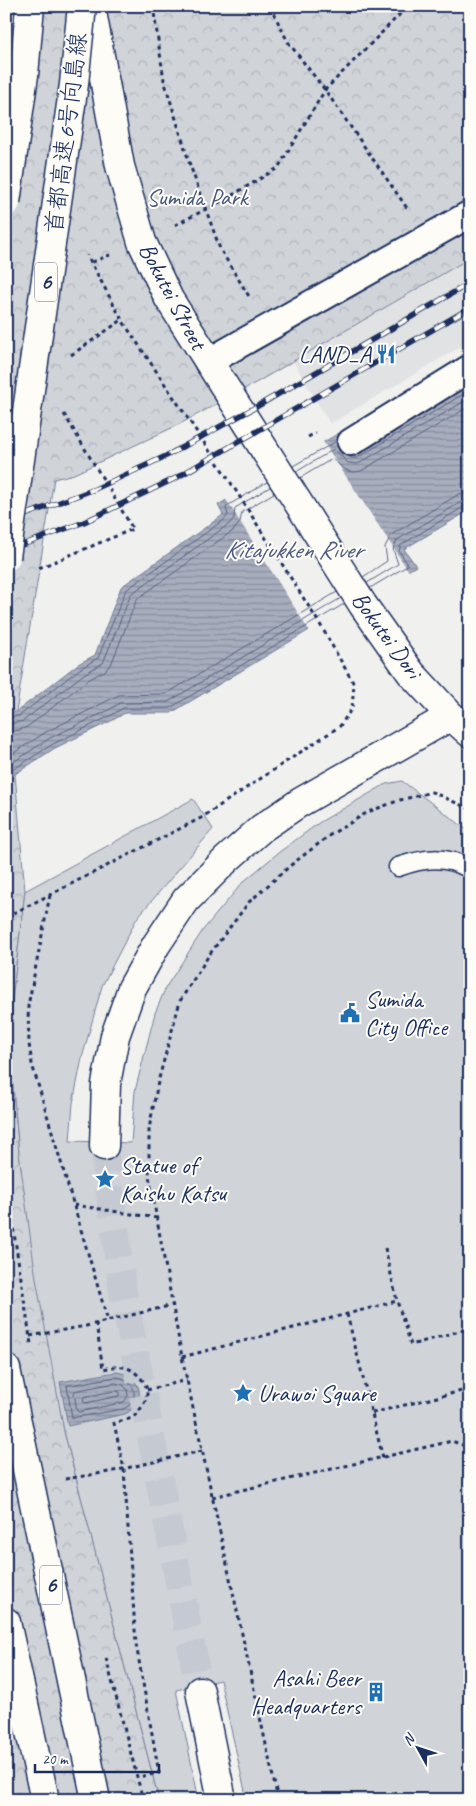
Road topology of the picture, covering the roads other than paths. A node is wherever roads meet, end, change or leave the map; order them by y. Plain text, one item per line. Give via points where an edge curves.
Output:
1 (30, 6) edge
2 (82, 6) edge
3 (91, 6) edge
4 (6, 202) edge
5 (470, 214) edge
6 (208, 362) junction
7 (470, 368) edge
8 (351, 442) dead end
9 (267, 453) joint
10 (6, 557) edge
11 (460, 725) edge
12 (398, 867) dead end
13 (470, 869) edge
14 (104, 1146) tunnel mouth
15 (6, 1369) edge
16 (6, 1622) edge
17 (200, 1691) tunnel mouth
18 (45, 1800) edge
19 (96, 1800) edge
20 (222, 1800) edge

1 - 4 main road, 首都高速6号向島線, bridge
2 - 10 main road, 首都高速6号向島線 / 6, bridge via 74,84
3 - 6 main road, Bokutei Street via 120,166 142,242 169,300
5 - 6 street
6 - 9 main road, Bokutei Street
7 - 8 street
9 - 11 main road, Bokutei Dori via 411,673
11 - 14 main road via 299,803 262,828 186,900 132,988 115,1036 106,1084
12 - 13 lane via 424,859 459,863
15 - 19 main road, 6
16 - 18 main road
17 - 20 main road

